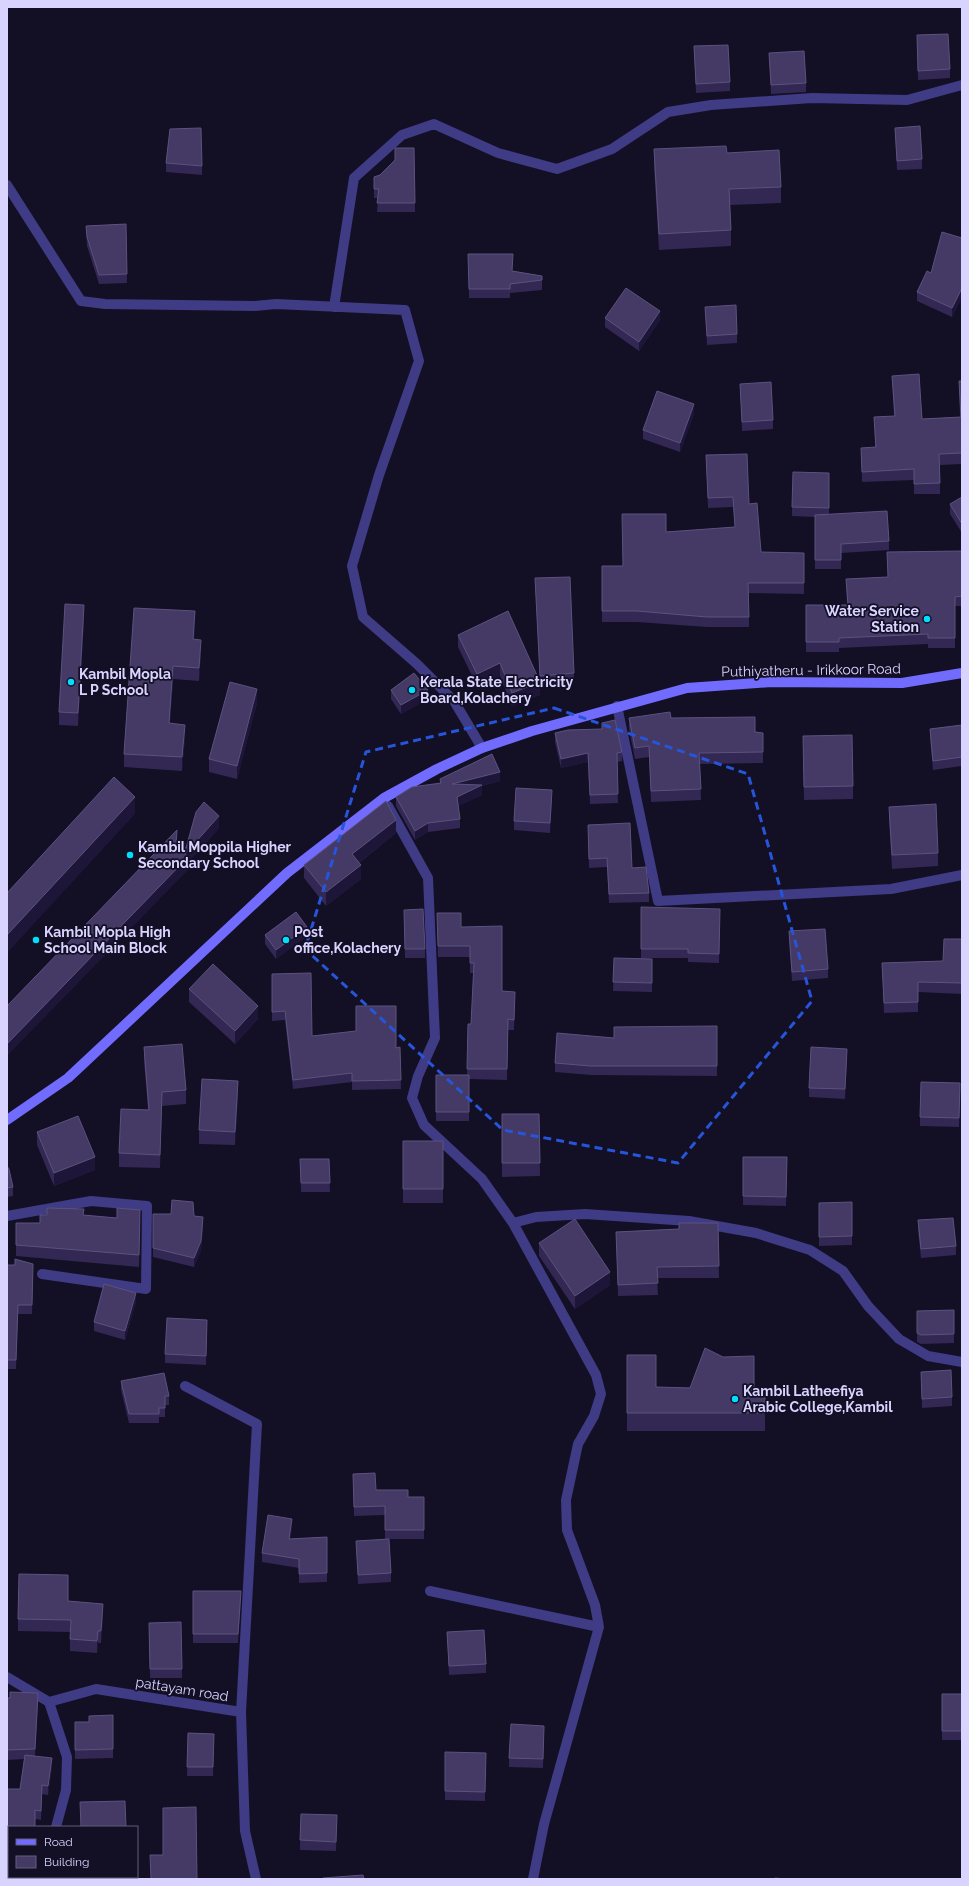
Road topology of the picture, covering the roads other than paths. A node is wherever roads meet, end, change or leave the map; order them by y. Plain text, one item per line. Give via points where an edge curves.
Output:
1 (962, 85) edge
2 (7, 185) edge
3 (334, 307) junction
4 (962, 673) edge
5 (618, 706) junction
6 (482, 748) junction
7 (384, 798) junction
8 (962, 876) edge
9 (7, 1120) edge
10 (7, 1216) edge
11 (513, 1223) junction
12 (42, 1274) dead end
13 (962, 1362) edge
14 (185, 1386) dead end
15 (430, 1591) dead end
16 (599, 1627) junction
17 (7, 1677) edge
18 (49, 1702) junction
19 (241, 1712) junction
20 (56, 1826) edge
21 (256, 1879) edge
22 (534, 1879) edge

1 - 3 street via 907,100 812,98 711,104 668,112 612,149 557,169 498,153 434,124 402,135 354,178
2 - 3 street via 81,300 105,304 276,304
3 - 6 street via 405,310 419,361 379,475 352,566 363,617 454,700
4 - 5 main road, Puthiyatheru - Irikkoor Road via 902,683 771,682 687,688
5 - 6 main road, Puthiyatheru - Irikkoor Road
5 - 8 street via 658,901 891,889
6 - 7 main road, Puthiyatheru - Irikkoor Road
7 - 9 main road, Puthiyatheru - Irikkoor Road via 287,873 68,1078
7 - 11 street via 428,878 435,1038 418,1076 412,1098 424,1125 482,1179
10 - 12 street via 91,1201 147,1206 146,1289
11 - 13 street via 536,1217 584,1214 689,1221 756,1232 810,1250 843,1271 868,1306 899,1339 928,1356
11 - 16 street via 596,1375 601,1394 594,1416 578,1444 566,1500 567,1530 595,1605
14 - 19 street via 257,1424
15 - 16 street
16 - 22 street via 544,1824
17 - 18 street
18 - 19 street, pattayam road via 96,1689
18 - 20 street via 67,1757 66,1790
19 - 21 street, pattayam road via 245,1832

